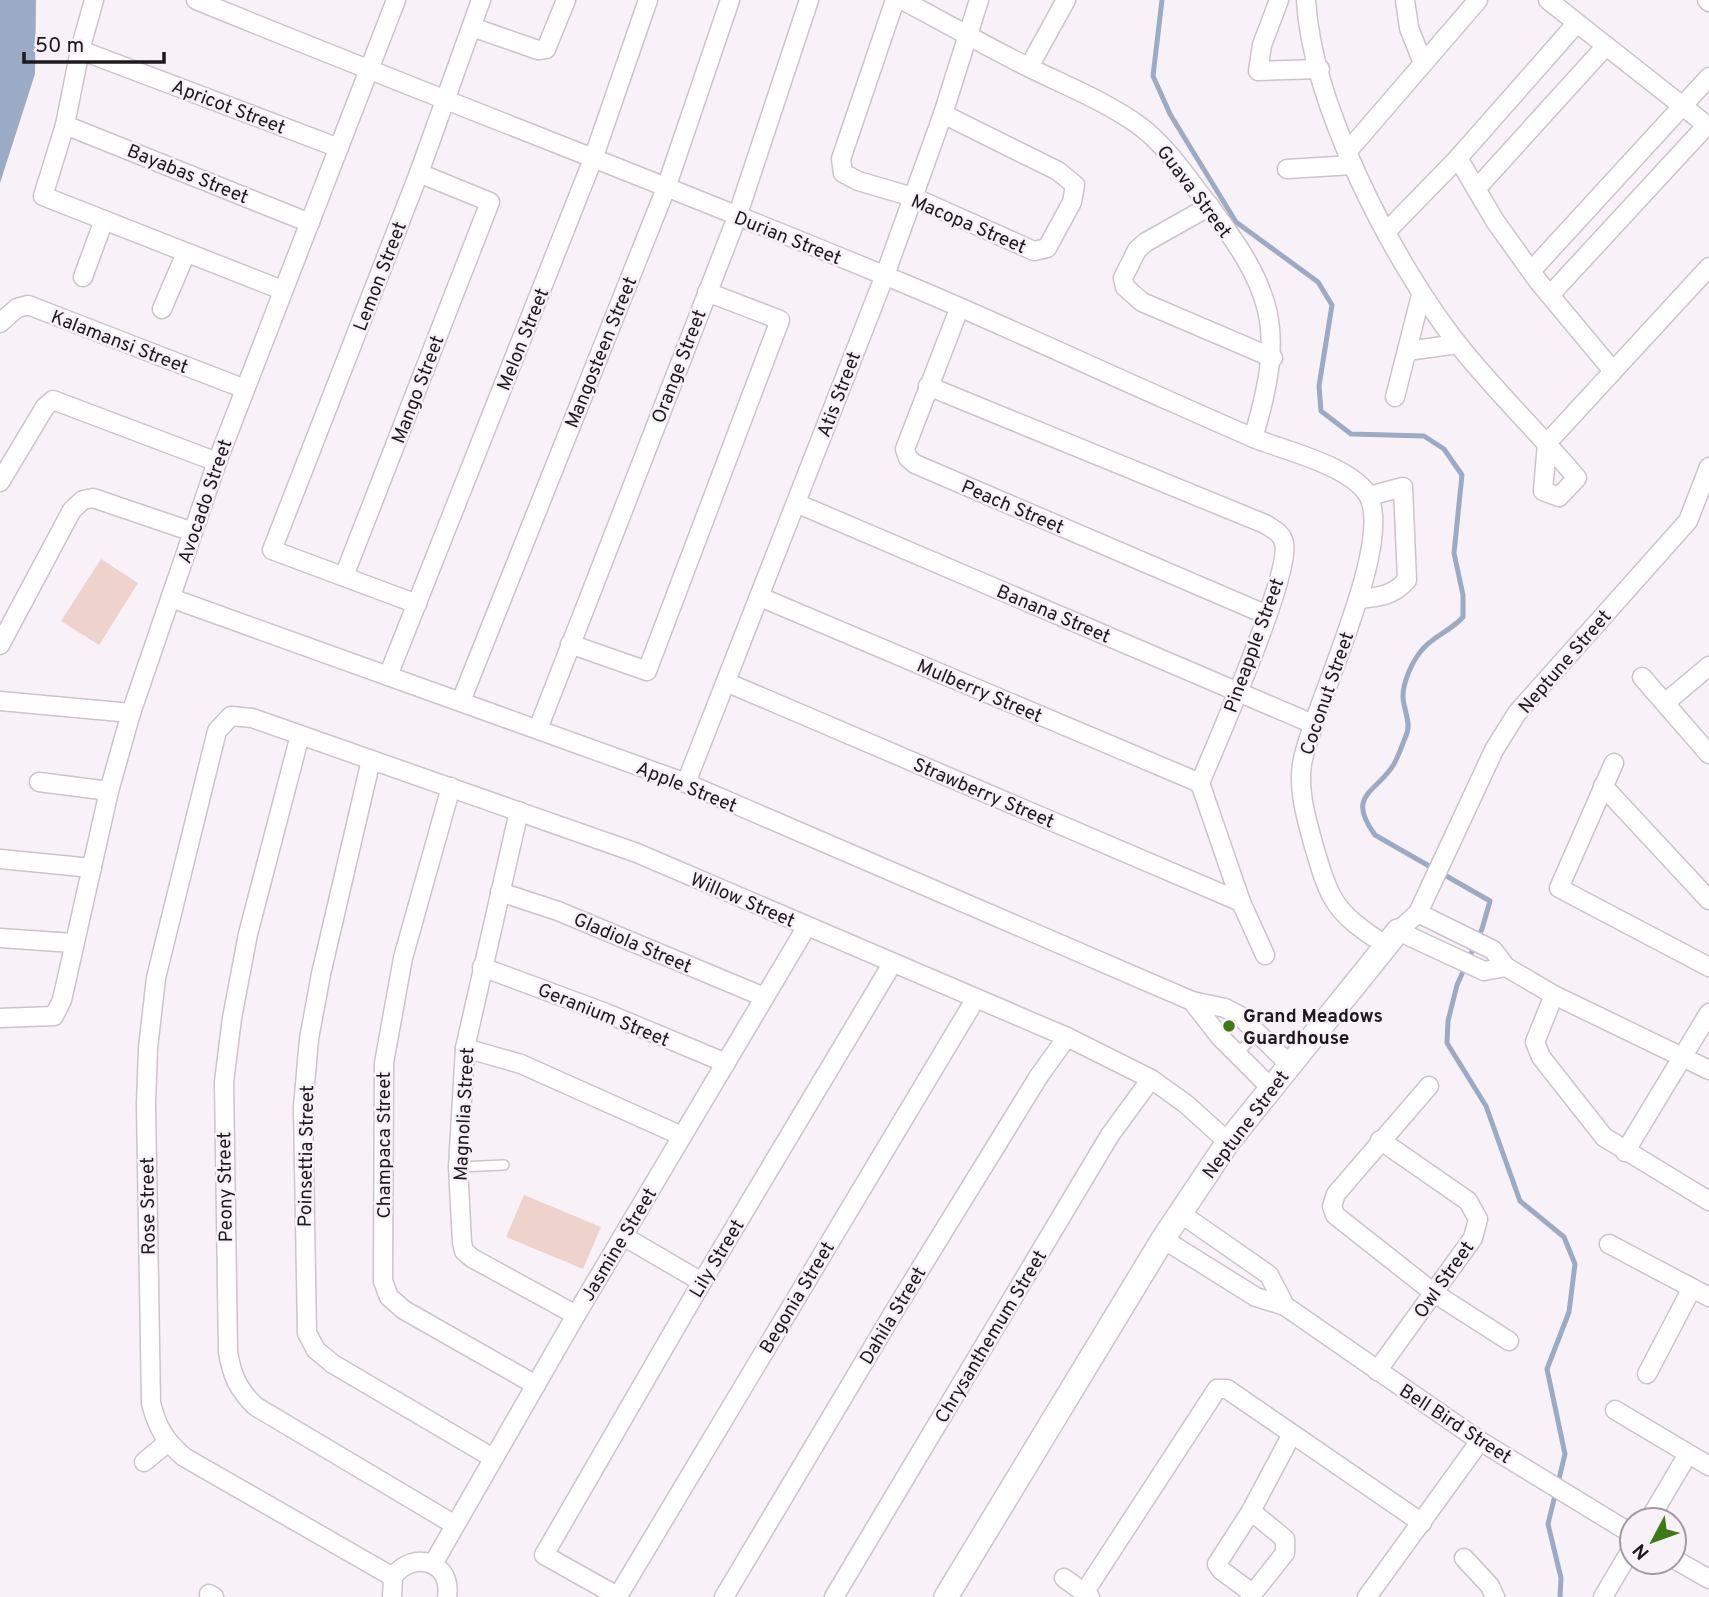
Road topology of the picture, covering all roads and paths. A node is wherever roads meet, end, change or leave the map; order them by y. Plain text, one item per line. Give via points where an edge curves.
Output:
1 (94, 0) edge
2 (196, 0) edge
3 (396, 0) edge
4 (481, 0) edge
5 (566, 0) edge
6 (648, 0) edge
7 (730, 0) edge
8 (809, 0) edge
9 (895, 0) edge
10 (902, 0) edge
11 (979, 0) edge
12 (1066, 0) edge
13 (1279, 0) edge
14 (1306, 0) edge
15 (1405, 0) edge
16 (1478, 0) edge
17 (1548, 0) edge
18 (1576, 24) junction
19 (472, 27) junction
20 (969, 35) junction
21 (1605, 47) junction
22 (80, 50) junction
23 (1423, 63) junction
24 (1029, 67) junction
25 (1320, 69) junction
26 (369, 71) junction
27 (1709, 77) edge
28 (446, 99) junction
29 (1681, 106) junction
30 (943, 114) junction
31 (65, 125) junction
32 (1707, 126) edge
33 (339, 148) junction
34 (1350, 158) junction
35 (1458, 158) junction
36 (593, 159) junction
37 (1287, 169) dead end
38 (419, 173) junction
39 (666, 188) junction
40 (1477, 188) junction
41 (913, 197) junction
42 (1210, 206) junction
43 (737, 217) junction
44 (104, 220) junction
45 (310, 223) junction
46 (1387, 231) junction
47 (186, 253) junction
48 (1709, 267) edge
49 (1531, 271) junction
50 (885, 275) junction
51 (83, 277) dead end
52 (282, 290) junction
53 (707, 292) junction
54 (1421, 295) junction
55 (1550, 295) junction
56 (162, 309) dead end
57 (958, 309) junction
58 (0, 323) edge
59 (1458, 344) junction
60 (1407, 351) junction
61 (1273, 358) junction
62 (1614, 371) junction
63 (928, 386) junction
64 (245, 389) junction
65 (1395, 397) dead end
66 (1253, 438) junction
67 (217, 462) junction
68 (1709, 467) edge
69 (0, 482) edge
70 (1369, 496) junction
71 (796, 503) junction
72 (193, 532) junction
73 (344, 576) junction
74 (171, 597) junction
75 (760, 597) junction
76 (1358, 599) junction
77 (417, 604) junction
78 (1267, 615) junction
79 (570, 644) junction
80 (0, 645) edge
81 (1709, 666) edge
82 (388, 676) junction
83 (1642, 677) dead end
84 (726, 682) junction
85 (1237, 692) junction
86 (0, 701) edge
87 (461, 701) junction
88 (1665, 703) junction
89 (131, 713) junction
90 (230, 716) joint
91 (1313, 724) junction
92 (538, 729) junction
93 (300, 735) junction
94 (1709, 754) edge
95 (372, 760) junction
96 (1614, 763) dead end
97 (39, 782) dead end
98 (686, 783) junction
99 (1200, 783) junction
100 (1603, 786) junction
101 (451, 788) junction
102 (109, 791) junction
103 (520, 811) junction
104 (0, 859) edge
105 (92, 868) junction
106 (500, 892) junction
107 (1709, 900) edge
108 (1241, 902) junction
109 (1422, 905) junction
110 (807, 926) junction
111 (0, 938) edge
112 (1393, 939) junction
113 (73, 943) junction
114 (1265, 955) dead end
115 (892, 964) junction
116 (482, 967) junction
117 (1506, 967) junction
118 (1709, 967) edge
119 (1554, 995) junction
120 (764, 997) junction
121 (976, 998) junction
122 (1192, 1001) junction
123 (1709, 1013) edge
124 (0, 1018) edge
125 (1257, 1033) junction
126 (1067, 1037) junction
127 (465, 1048) junction
128 (1237, 1054) junction
129 (1681, 1055) junction
130 (726, 1063) junction
131 (1289, 1064) junction
132 (1709, 1070) edge
133 (1151, 1079) junction
134 (1429, 1086) dead end
135 (1270, 1087) junction
136 (682, 1136) junction
137 (1380, 1140) junction
138 (1228, 1142) junction
139 (1625, 1152) junction
140 (504, 1165) dead end
141 (458, 1167) junction
142 (1709, 1201) edge
143 (1180, 1213) junction
144 (623, 1236) junction
145 (1163, 1239) junction
146 (1609, 1244) dead end
147 (702, 1282) junction
148 (1692, 1288) junction
149 (1434, 1293) junction
150 (1709, 1297) edge
151 (1285, 1306) junction
152 (576, 1315) junction
153 (1509, 1341) dead end
154 (1377, 1371) junction
155 (1647, 1374) dead end
156 (536, 1385) junction
157 (1615, 1410) dead end
158 (1292, 1434) junction
159 (1480, 1441) junction
160 (167, 1443) junction
161 (1688, 1454) junction
162 (494, 1458) junction
163 (144, 1462) dead end
164 (1709, 1466) edge
165 (1656, 1506) edge
166 (1251, 1511) junction
167 (1422, 1523) junction
168 (455, 1525) junction
169 (1618, 1525) edge
170 (1464, 1558) dead end
171 (433, 1564) junction
172 (1688, 1567) edge
173 (1618, 1572) edge
174 (394, 1577) junction
175 (1064, 1578) dead end
176 (1709, 1579) edge
177 (1489, 1594) edge
178 (1087, 1595) edge
179 (1251, 1595) edge
180 (392, 1597) edge
181 (447, 1597) edge
182 (619, 1597) edge
183 (724, 1597) edge
184 (834, 1597) edge
185 (946, 1597) edge
186 (1367, 1597) edge
187 (1603, 1597) edge

1 - 22 street
2 - 26 street, Durian Street
3 - 26 street, Avocado Street
4 - 19 street, Lemon Street
5 - 19 street via 546,49
6 - 36 street, Melon Street
7 - 39 street, Mangosteen Street
8 - 43 street, Orange Street
9 - 41 street, Macopa Street via 841,159 843,173 858,181
10 - 20 street, Guava Street
11 - 20 street, Atis Street
12 - 24 street
13 - 25 street via 1262,45 1258,71
14 - 25 street via 1308,31
15 - 23 street via 1409,28
16 - 23 street
17 - 18 street
18 - 21 street
18 - 35 street
19 - 28 street, Lemon Street
20 - 24 street, Guava Street
20 - 30 street, Atis Street
21 - 29 street
21 - 40 street
22 - 31 street
22 - 33 street, Apricot Street
23 - 34 street
24 - 42 street, Guava Street via 1134,122 1167,151
25 - 34 street
26 - 28 street, Durian Street
26 - 33 street, Avocado Street
27 - 29 street
28 - 36 street, Durian Street
28 - 38 street, Lemon Street
29 - 32 street
29 - 49 street
30 - 41 street, Atis Street
30 - 41 street, Macopa Street via 1068,177 1075,185 1072,202 1051,243 1040,251
31 - 44 street via 43,196
31 - 45 street, Bayabas Street
32 - 55 street
33 - 45 street, Avocado Street
34 - 37 street
34 - 46 street
35 - 40 street
35 - 46 street
36 - 39 street, Durian Street
36 - 77 street, Melon Street
38 - 73 street, Mango Street via 490,202
38 - 73 street, Lemon Street via 272,550
39 - 43 street, Durian Street
39 - 87 street, Mangosteen Street
40 - 49 street
41 - 50 street, Atis Street
42 - 61 street, Guava Street via 1261,286
42 - 61 street via 1137,250 1123,278 1125,287 1142,302
43 - 50 street, Durian Street
43 - 53 street, Orange Street
44 - 47 street
44 - 51 street
45 - 52 street, Avocado Street
46 - 54 street
47 - 52 street
47 - 56 street
48 - 62 street
49 - 55 street
50 - 57 street, Durian Street
50 - 71 street, Atis Street
52 - 64 street, Avocado Street
53 - 79 street, Orange Street
53 - 79 street via 780,320 647,671
54 - 59 street
54 - 60 street
55 - 62 street
57 - 63 street, Peach Street
57 - 66 street, Durian Street
58 - 64 street, Kalamansi Street via 17,307 28,304
59 - 60 street
59 - 62 street via 1548,443
60 - 65 street
61 - 66 street, Guava Street
63 - 78 street, Pineapple Street via 1278,532 1284,556
63 - 78 street, Peach Street via 905,449 915,464
64 - 67 street, Avocado Street
66 - 70 street, Durian Street via 1340,471
67 - 69 street via 53,400
67 - 72 street, Avocado Street
68 - 109 street, Neptune Street via 1688,521 1517,713 1494,750
70 - 76 street, Coconut Street via 1374,529
70 - 76 street via 1404,486 1407,580 1382,597
71 - 75 street, Atis Street
71 - 85 street, Banana Street
72 - 74 street, Avocado Street
72 - 80 street via 93,498 83,500 72,510
73 - 77 street
74 - 82 street, Apple Street
74 - 89 street, Avocado Street
75 - 84 street, Atis Street
75 - 99 street, Mulberry Street
76 - 91 street, Coconut Street
77 - 82 street, Melon Street
78 - 85 street, Pineapple Street
79 - 92 street, Orange Street
81 - 88 street
82 - 87 street, Apple Street
83 - 88 street
84 - 98 street, Atis Street
84 - 108 street, Strawberry Street
85 - 91 street, Banana Street
85 - 99 street, Pineapple Street
86 - 89 street
87 - 92 street, Apple Street
88 - 94 street
89 - 102 street, Avocado Street
90 - 93 street, Willow Street via 252,718
90 - 160 street, Rose Street via 217,731 166,934 148,1048 151,1403
91 - 112 street, Coconut Street via 1301,786 1331,901 1357,927
92 - 98 street, Apple Street
93 - 95 street, Willow Street
93 - 168 street, Peony Street via 248,934 224,1083 232,1374 239,1390 255,1406
95 - 101 street, Willow Street
95 - 162 street, Poinsettia Street via 309,1039 303,1107 307,1333 316,1350 333,1364
96 - 100 street
97 - 102 street
98 - 122 street, Apple Street
99 - 108 street
100 - 107 street
100 - 118 street via 1559,888
101 - 103 street, Willow Street
101 - 156 street, Champaca Street via 403,958 384,1063 383,1281 389,1297 404,1310
102 - 105 street, Avocado Street
103 - 106 street, Magnolia Street
103 - 110 street, Willow Street via 637,853
104 - 105 street
105 - 113 street, Avocado Street
106 - 116 street, Magnolia Street
106 - 120 street, Gladiola Street
108 - 114 street
109 - 112 street, Neptune Street
109 - 117 street via 1493,950
110 - 115 street, Willow Street
110 - 120 street, Jasmine Street
111 - 113 street
112 - 117 street, Coconut Street via 1484,971
112 - 131 street, Neptune Street
113 - 124 street, Avocado Street via 62,1000 54,1016
115 - 121 street, Willow Street
115 - 147 street, Lily Street
116 - 127 street, Magnolia Street
116 - 130 street, Geranium Street
117 - 119 street
119 - 129 street
119 - 139 street via 1536,1033 1536,1049 1604,1137
120 - 130 street, Jasmine Street
121 - 126 street, Willow Street
121 - 182 street, Begonia Street
122 - 125 street, Apple Street via 1225,1008
122 - 128 street, Apple Street
123 - 129 street
125 - 128 lane
125 - 131 street, Apple Street
126 - 133 street, Willow Street
126 - 183 street, Dahila Street via 898,1305
127 - 136 street via 559,1079
127 - 141 street, Magnolia Street
128 - 135 street, Apple Street
129 - 132 street
129 - 139 street
130 - 136 street, Jasmine Street
131 - 135 street, Neptune Street
133 - 138 street, Willow Street
133 - 184 street, Chrysanthemum Street via 1110,1135
134 - 137 street
135 - 138 street, Neptune Street
136 - 144 street, Jasmine Street
137 - 149 street, Owl Street via 1468,1201 1478,1219 1474,1238
137 - 149 street via 1336,1194 1335,1215
138 - 143 street, Neptune Street
139 - 142 street
140 - 141 lane
141 - 152 street, Magnolia Street via 464,1251
143 - 145 street, Neptune Street
143 - 151 street, Bell Bird Street via 1269,1275
144 - 147 street
144 - 152 street, Jasmine Street
145 - 151 street, Bell Bird Street via 1256,1297
145 - 185 street, Neptune Street
146 - 148 street
147 - 182 street, Lily Street via 544,1555
148 - 150 street
148 - 155 street
149 - 153 street
149 - 154 street, Owl Street
151 - 154 street, Bell Bird Street
152 - 156 street, Jasmine Street
154 - 159 street, Bell Bird Street
156 - 162 street, Jasmine Street
157 - 161 street
158 - 166 street
158 - 167 street
158 - 178 street via 1227,1389 1217,1389
159 - 167 street
159 - 169 street, Bell Bird Street
160 - 163 street
160 - 174 street
161 - 164 street
161 - 165 street
162 - 168 street, Jasmine Street
166 - 179 street via 1217,1564
166 - 179 street via 1287,1545
167 - 186 street
168 - 171 street, Jasmine Street
170 - 177 street
171 - 174 street via 415,1561
171 - 181 street via 446,1576
172 - 176 street
173 - 187 street
174 - 180 street
175 - 178 street

